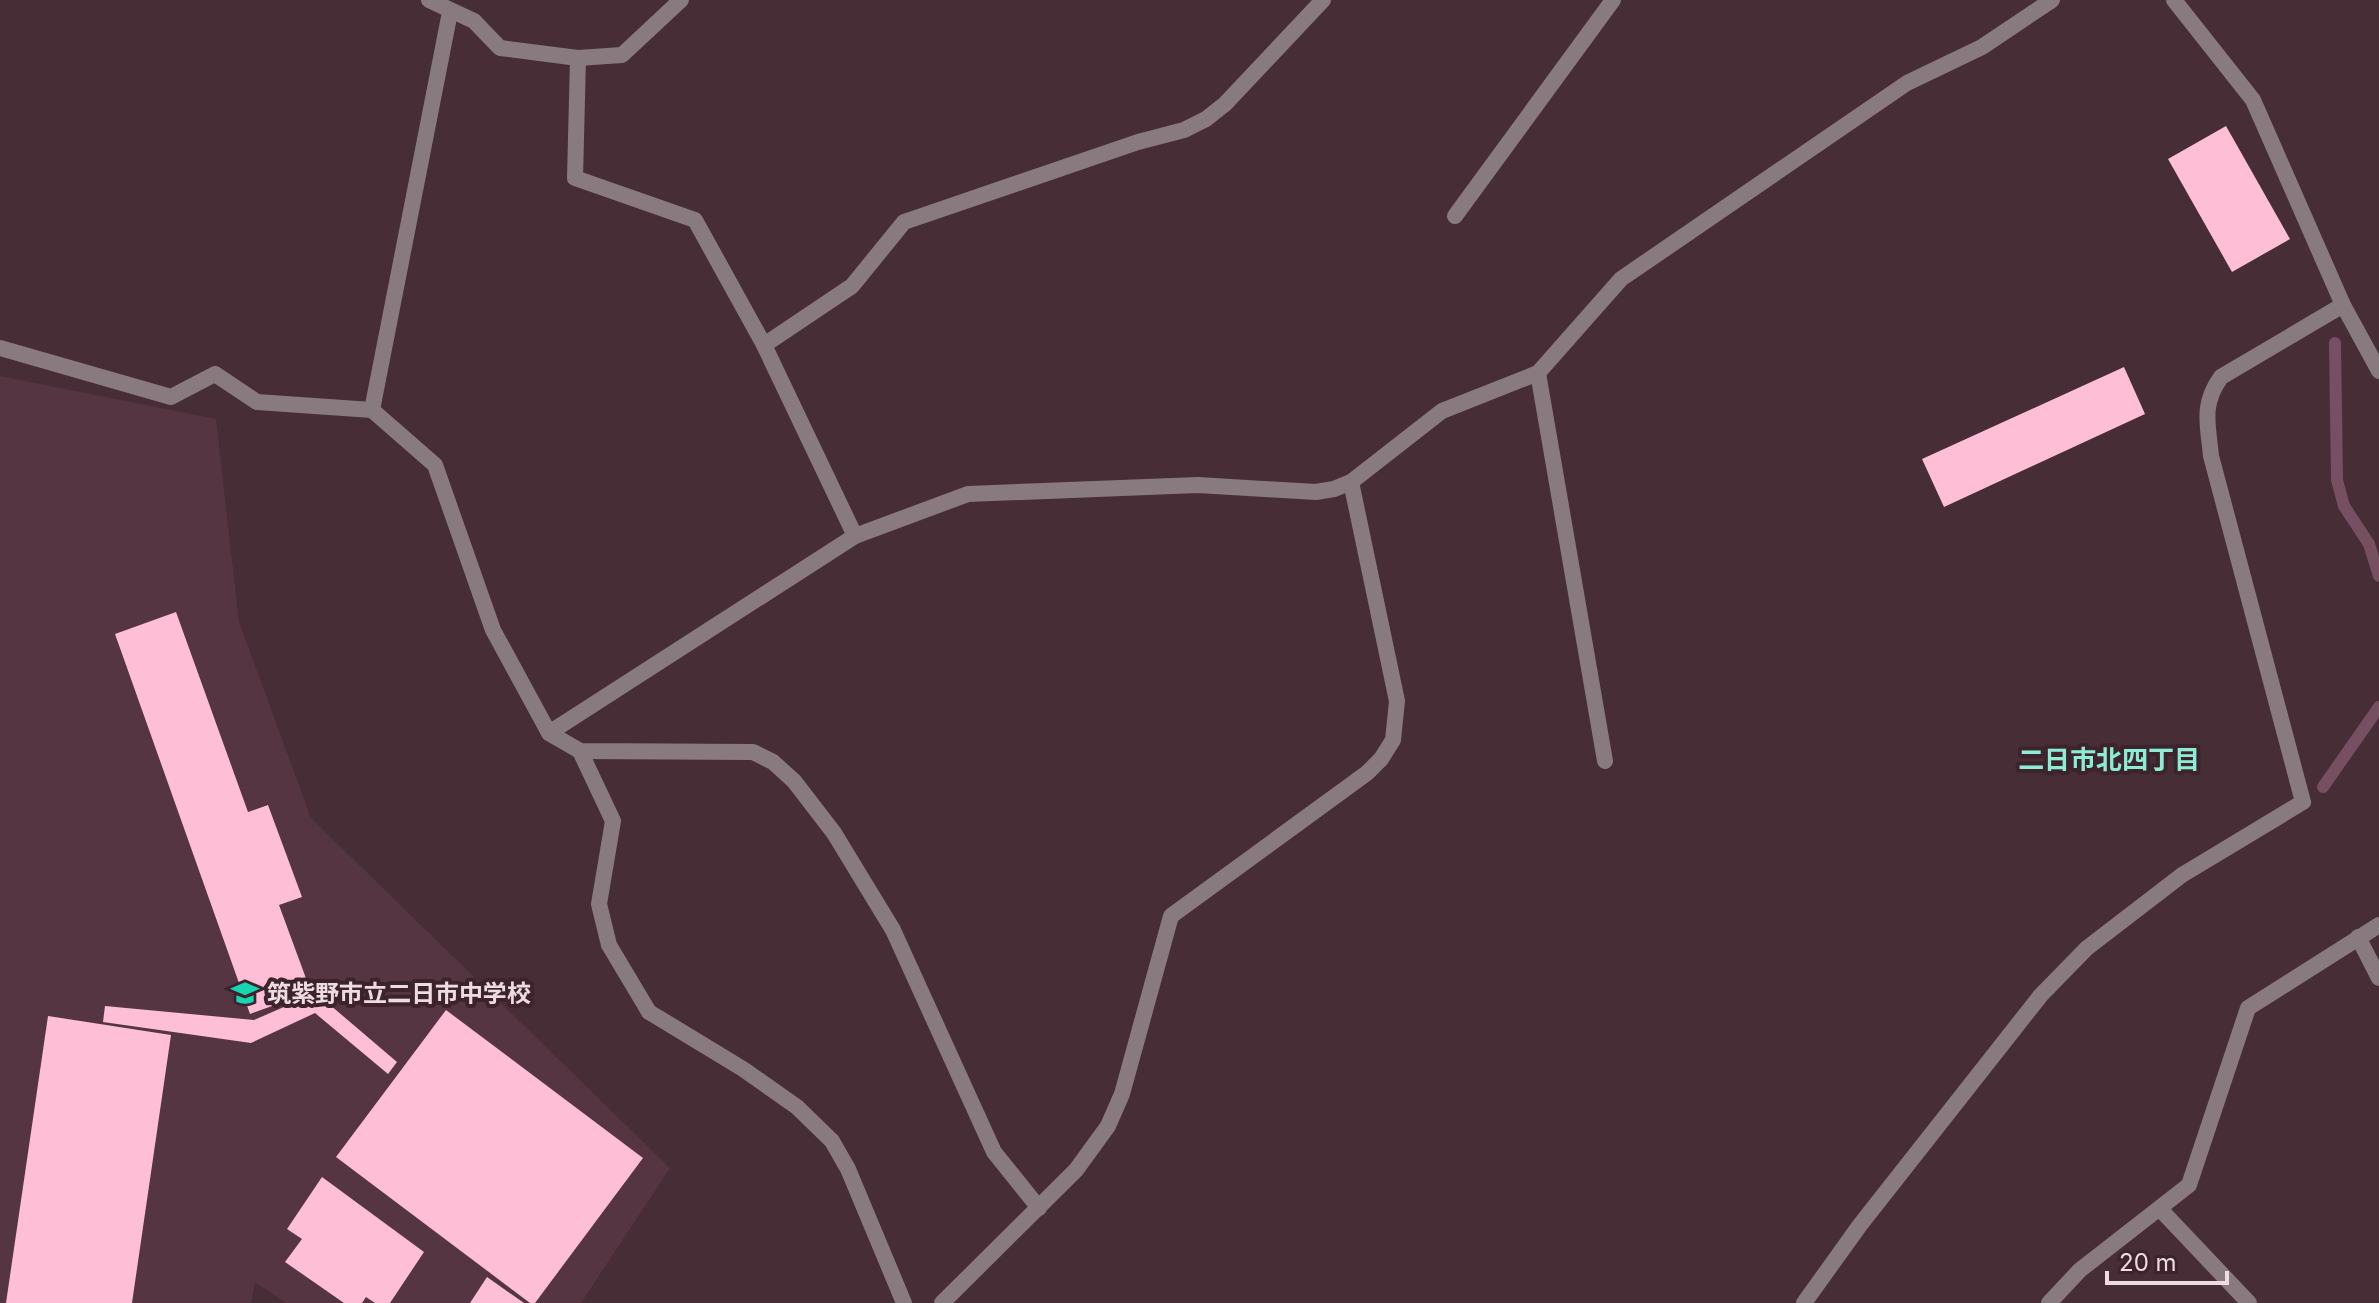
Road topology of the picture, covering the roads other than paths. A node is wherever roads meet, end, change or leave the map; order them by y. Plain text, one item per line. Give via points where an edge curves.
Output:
1 (429, 0) edge
2 (468, 0) edge
3 (681, 0) edge
4 (1323, 0) edge
5 (1613, 0) edge
6 (2052, 0) edge
7 (2174, 0) edge
8 (450, 12) junction
9 (467, 19) junction
10 (578, 58) junction
11 (1455, 216) dead end
12 (2343, 305) junction
13 (764, 345) junction
14 (0, 348) edge
15 (2379, 371) edge
16 (1538, 373) junction
17 (372, 410) junction
18 (1351, 482) junction
19 (855, 536) junction
20 (549, 733) junction
21 (580, 751) junction
22 (1605, 761) dead end
23 (2379, 925) edge
24 (2358, 937) junction
25 (2379, 978) edge
26 (1039, 1208) junction
27 (2160, 1209) junction
28 (904, 1303) edge
29 (942, 1303) edge
30 (1804, 1303) edge
31 (2049, 1303) edge
32 (2249, 1303) edge

1 - 8 street
2 - 9 street
3 - 10 street via 622,55
4 - 13 street via 1206,119 904,222 852,286
5 - 11 street
6 - 16 street via 1982,47 1907,83 1621,279
7 - 12 street via 2253,100
8 - 9 street
8 - 17 street
9 - 10 street via 500,48
10 - 13 street via 575,178 695,220
12 - 15 street
12 - 30 street via 2221,377 2206,407 2211,456 2303,802 2182,875 2087,948 2041,995
13 - 19 street
14 - 17 street via 171,397 215,374 257,402
16 - 18 street via 1442,411
16 - 22 street
17 - 20 street via 435,465 493,630
18 - 19 street via 1316,492 1198,485 968,494
18 - 26 street via 1397,701 1393,740 1367,773 1171,916 1122,1094 1108,1126
19 - 20 street
20 - 21 street
21 - 26 street via 753,752 794,781 834,833 893,930 994,1152
21 - 28 street via 613,821 599,904 609,945 649,1012 786,1099 832,1141
23 - 24 street
24 - 25 street
24 - 27 street via 2248,1008 2189,1185
26 - 29 street
27 - 31 street via 2080,1270
27 - 32 street

